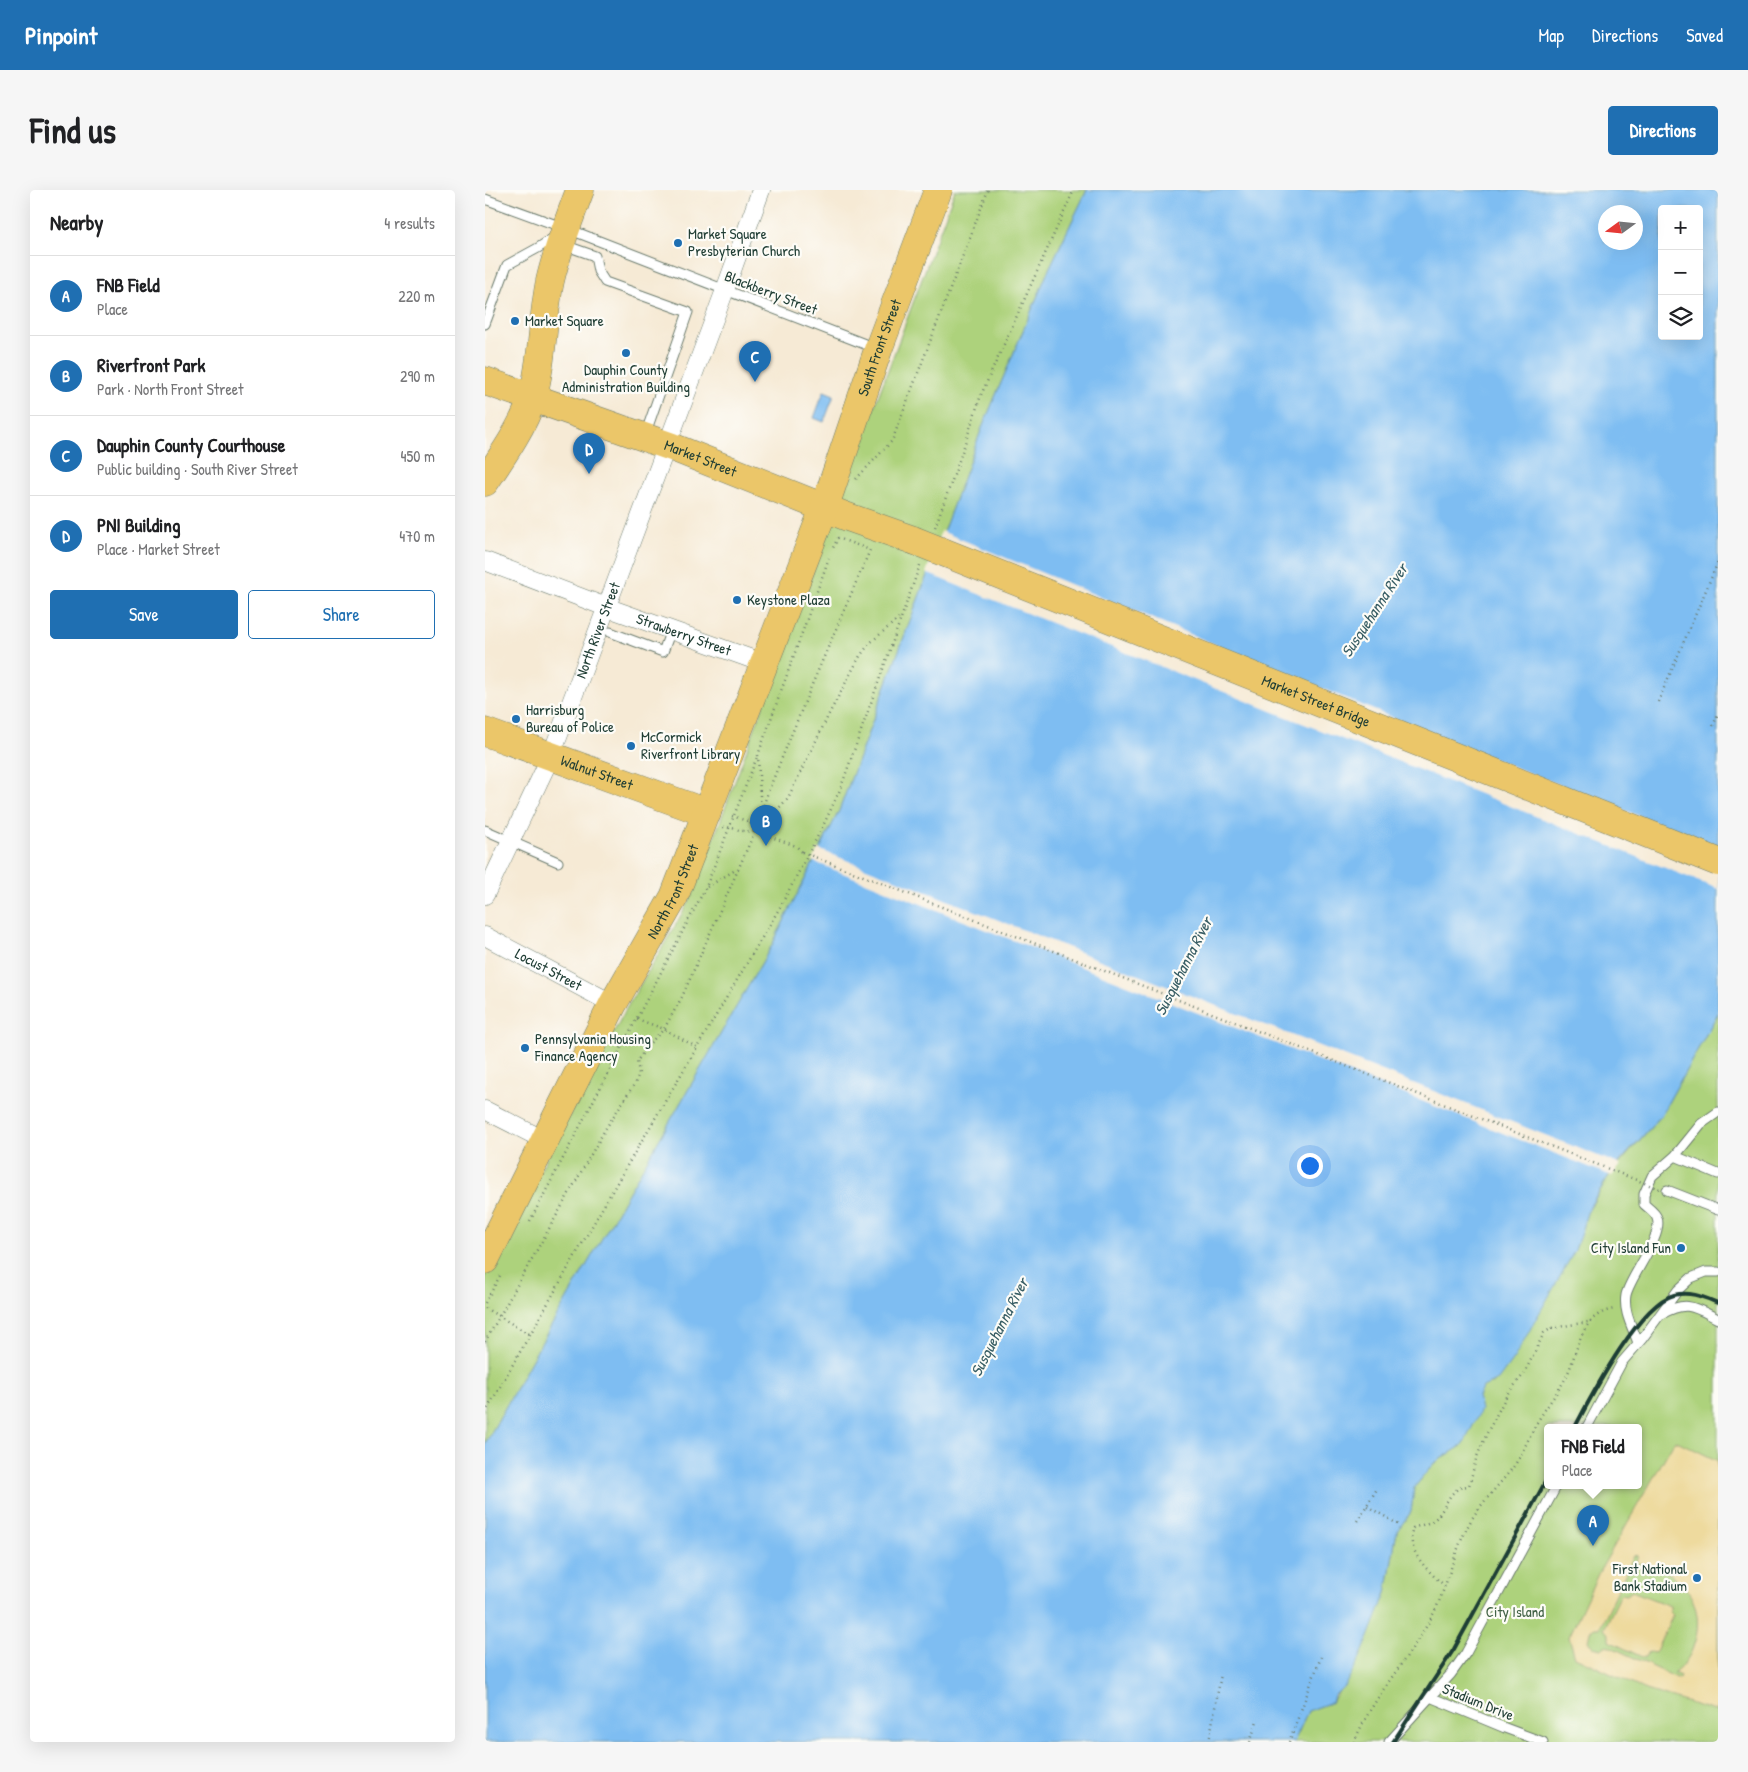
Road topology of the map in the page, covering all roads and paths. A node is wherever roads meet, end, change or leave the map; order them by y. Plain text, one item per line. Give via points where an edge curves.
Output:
1 (580, 190) edge
2 (761, 190) edge
3 (938, 190) edge
4 (988, 190) edge
5 (1074, 190) edge
6 (485, 199) edge
7 (564, 236) junction
8 (601, 242) junction
9 (595, 256) junction
10 (725, 290) junction
11 (485, 324) edge
12 (878, 350) junction
13 (485, 382) edge
14 (531, 399) junction
15 (655, 441) junction
16 (485, 482) edge
17 (854, 486) dead end
18 (825, 506) junction
19 (922, 544) junction
20 (485, 561) edge
21 (1718, 562) edge
22 (606, 607) junction
23 (901, 616) junction
24 (671, 630) junction
25 (610, 632) dead end
26 (763, 662) junction
27 (1659, 702) dead end
28 (1718, 714) edge
29 (1713, 726) dead end
30 (485, 732) edge
31 (757, 755) junction
32 (551, 756) junction
33 (761, 816) junction
34 (723, 819) junction
35 (485, 830) edge
36 (755, 831) junction
37 (511, 841) junction
38 (558, 862) dead end
39 (1718, 862) edge
40 (737, 868) junction
41 (705, 887) junction
42 (485, 895) edge
43 (485, 936) edge
44 (613, 1004) junction
45 (637, 1019) junction
46 (664, 1029) junction
47 (697, 1048) junction
48 (485, 1110) edge
49 (1718, 1112) edge
50 (544, 1140) junction
51 (1675, 1156) junction
52 (1718, 1174) edge
53 (1664, 1190) joint
54 (1718, 1210) edge
55 (526, 1226) dead end
56 (494, 1264) edge
57 (1718, 1272) edge
58 (485, 1303) edge
59 (485, 1308) edge
60 (1627, 1308) junction
61 (500, 1316) junction
62 (1657, 1317) junction
63 (1718, 1319) edge
64 (1588, 1322) junction
65 (529, 1334) junction
66 (485, 1342) edge
67 (1638, 1343) junction
68 (485, 1413) edge
69 (1589, 1424) edge
70 (1377, 1489) dead end
71 (1555, 1489) edge
72 (1367, 1506) junction
73 (1357, 1522) dead end
74 (1401, 1526) dead end
75 (1445, 1586) junction
76 (1321, 1657) dead end
77 (1221, 1674) dead end
78 (1430, 1697) junction
79 (1257, 1721) dead end
80 (1399, 1732) junction
81 (1209, 1742) edge
82 (1250, 1742) edge
83 (1289, 1742) edge
84 (1353, 1742) edge
85 (1389, 1742) edge
86 (1396, 1742) edge
87 (1543, 1742) edge

1 - 7 main road
2 - 10 street, North River Street
3 - 12 main road, South Front Street
4 - 17 path via 893,441 856,479
5 - 19 path via 981,395 957,467
6 - 7 lane, Blackberry Street
7 - 8 lane, Blackberry Street
7 - 9 lane
7 - 11 lane via 507,265
7 - 14 main road via 550,281
8 - 9 lane
8 - 10 lane, Blackberry Street
9 - 15 lane via 605,282 688,312
10 - 12 lane, Blackberry Street
10 - 15 street, North River Street
12 - 18 main road, South Front Street
13 - 14 main road, Market Street
14 - 15 main road, Market Street
14 - 16 main road via 511,442
15 - 18 main road, Market Street
15 - 22 street, North River Street
18 - 19 main road, Market Street
18 - 26 main road, North Front Street
19 - 23 path
19 - 39 main road, Market Street Bridge, bridge
20 - 22 street, Strawberry Street
21 - 27 path
22 - 24 street, Strawberry Street
22 - 32 street, North River Street
23 - 33 path via 860,656 788,798 779,808
23 - 47 path via 840,790 779,909
24 - 25 lane via 663,652
24 - 26 street, Strawberry Street
26 - 34 main road, North Front Street
28 - 29 path
30 - 32 main road, Walnut Street
31 - 33 path
31 - 33 path via 838,538 870,550 811,687
31 - 34 path
32 - 34 main road, Walnut Street
32 - 37 street, North River Street
33 - 36 path
34 - 36 path via 744,833
34 - 36 path via 750,822
34 - 41 path via 723,845
34 - 44 main road, North Front Street via 674,896
35 - 37 lane
36 - 40 path
36 - 53 path, bridge
37 - 38 lane
37 - 42 street, North River Street
40 - 41 path
40 - 46 path via 682,997
41 - 45 path
43 - 44 street, Locust Street
44 - 50 main road, North Front Street
45 - 46 path
45 - 55 path
46 - 47 path
46 - 61 path via 637,1062 639,1074 635,1083 606,1128
47 - 65 path
48 - 50 street
49 - 51 lane via 1701,1124
50 - 56 main road, North Front Street
51 - 52 lane
51 - 60 lane via 1652,1176 1644,1194 1644,1204 1656,1215 1658,1229 1626,1295
53 - 54 lane
56 - 58 path
57 - 62 lane via 1706,1272 1691,1278
59 - 61 path
60 - 64 path via 1599,1313
60 - 67 lane
61 - 65 path
61 - 66 path
62 - 63 lane via 1682,1305 1695,1307
62 - 67 lane
64 - 75 path via 1566,1376 1515,1464 1469,1524
64 - 75 path via 1552,1328 1544,1333 1524,1374 1508,1393 1487,1432 1469,1486 1461,1486 1454,1491 1435,1519 1413,1528 1410,1536 1415,1552
65 - 68 path
67 - 69 lane via 1621,1362
70 - 72 path
71 - 78 lane via 1466,1652
72 - 73 path
72 - 74 path
75 - 84 path via 1430,1620 1376,1699
76 - 83 path
77 - 81 path
78 - 80 lane
78 - 87 lane, Stadium Drive
79 - 82 path
80 - 85 lane
80 - 86 lane

